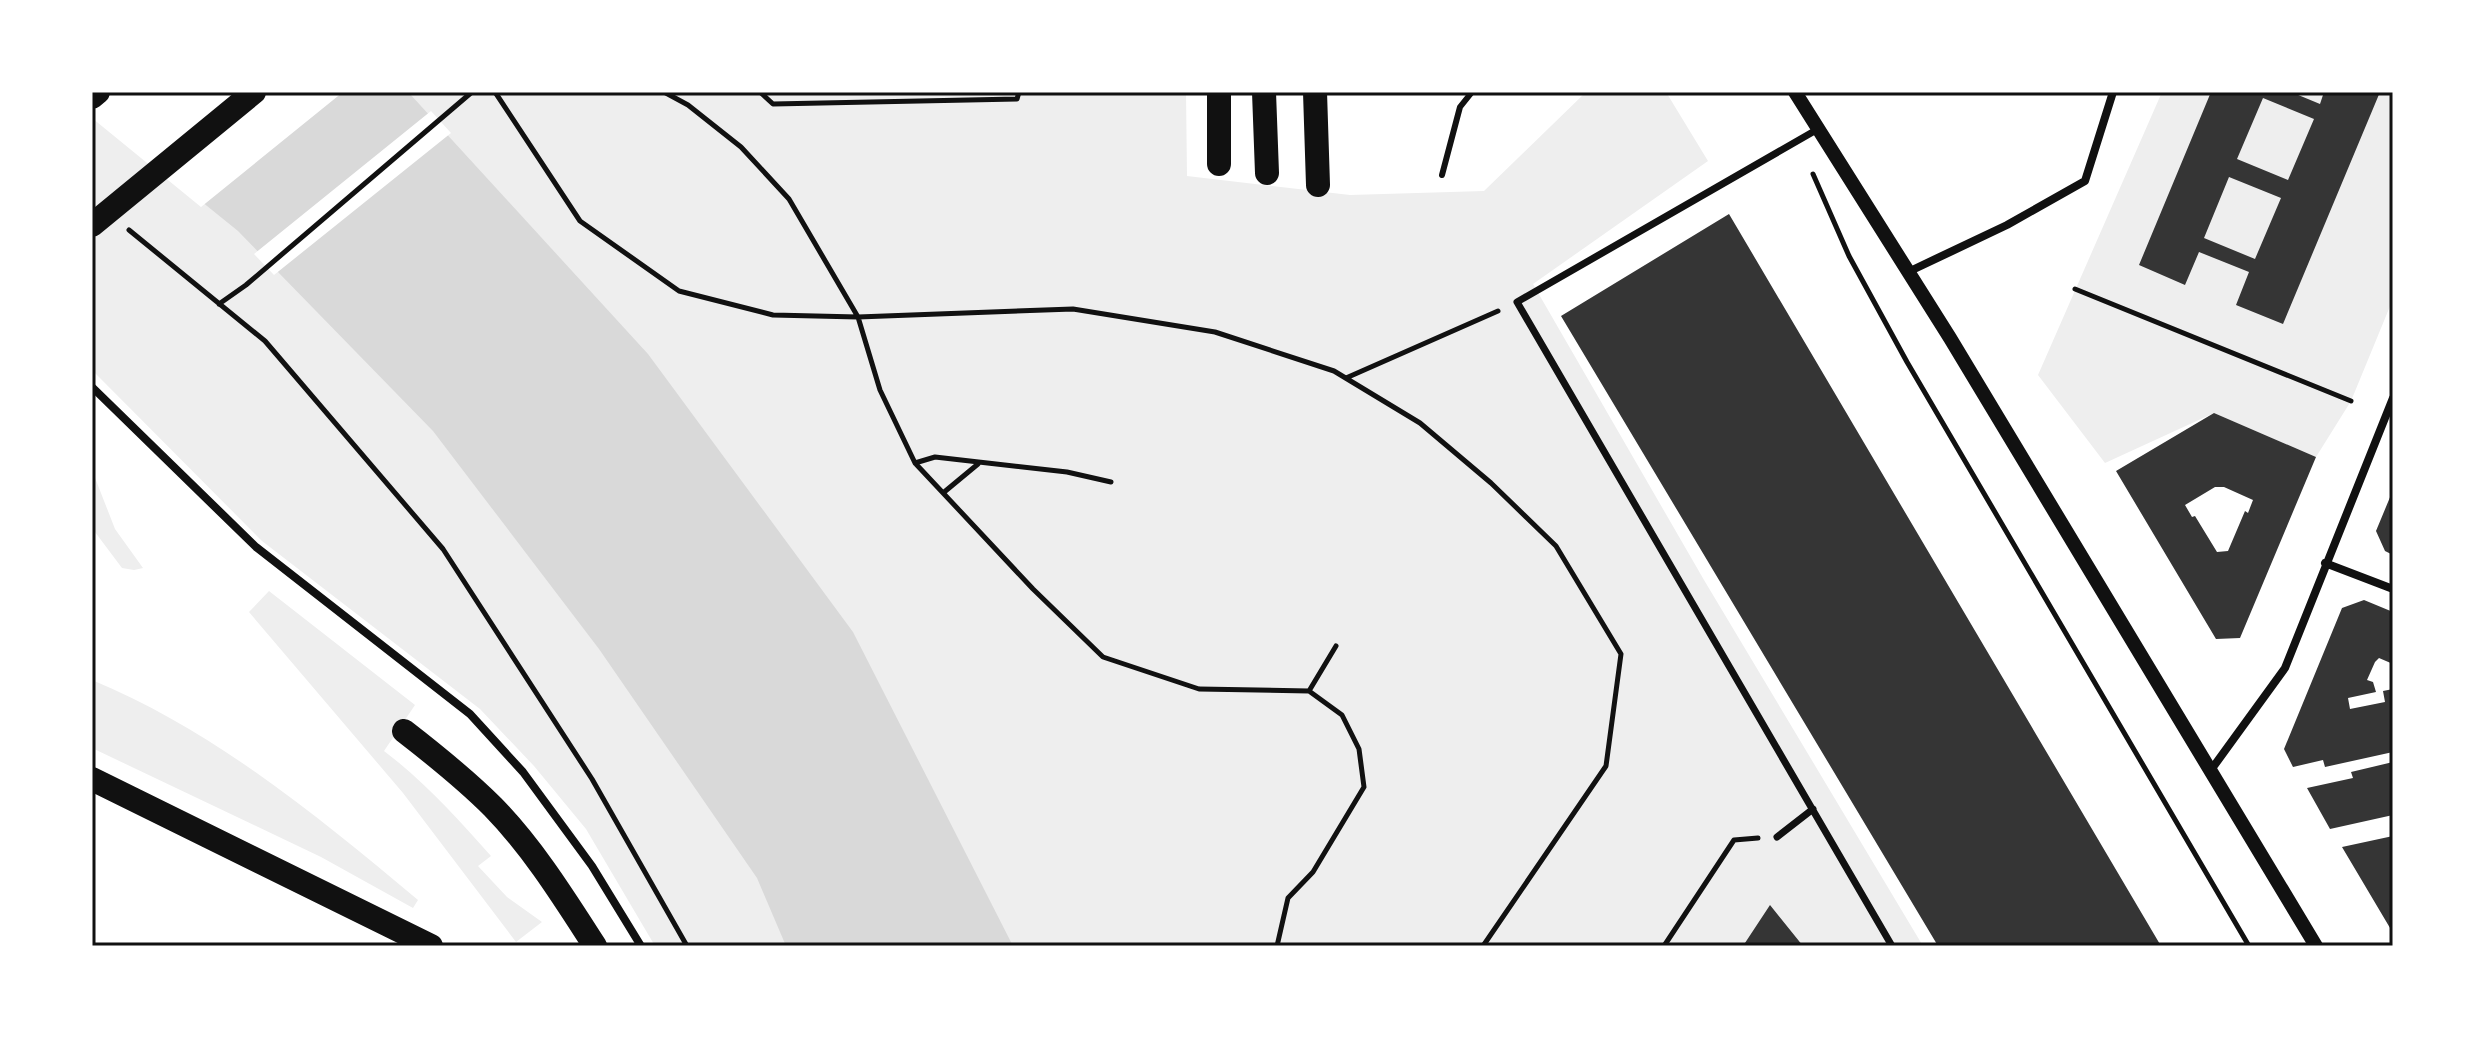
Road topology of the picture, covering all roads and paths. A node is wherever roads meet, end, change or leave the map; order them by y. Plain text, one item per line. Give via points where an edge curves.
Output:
1 (98, 92) edge
2 (254, 92) edge
3 (472, 92) edge
4 (495, 92) edge
5 (664, 92) edge
6 (760, 92) edge
7 (1019, 92) edge
8 (1219, 92) edge
9 (1264, 92) edge
10 (1315, 92) edge
11 (1472, 92) edge
12 (1795, 92) edge
13 (2113, 92) edge
14 (92, 97) edge
15 (1818, 129) junction
16 (1798, 142) junction
17 (1219, 164) dead end
18 (1267, 173) dead end
19 (1442, 175) dead end
20 (1318, 185) dead end
21 (92, 225) edge
22 (127, 228) dead end
23 (1908, 272) junction
24 (2075, 289) dead end
25 (219, 304) junction
26 (1494, 313) dead end
27 (858, 317) junction
28 (1345, 378) junction
29 (92, 387) edge
30 (2393, 398) edge
31 (2351, 401) dead end
32 (915, 463) junction
33 (979, 463) junction
34 (1111, 482) dead end
35 (943, 493) junction
36 (2325, 563) junction
37 (2393, 589) edge
38 (1336, 646) dead end
39 (1309, 691) junction
40 (404, 731) dead end
41 (2211, 770) junction
42 (92, 779) edge
43 (1813, 809) junction
44 (1777, 837) joint
45 (431, 946) edge
46 (595, 946) edge
47 (641, 946) edge
48 (687, 946) edge
49 (1277, 946) edge
50 (1483, 946) edge
51 (1664, 946) edge
52 (1892, 946) edge
53 (2249, 946) edge
54 (2316, 946) edge

1 - 14 highway
2 - 21 highway
3 - 25 path
4 - 27 path via 580,221 679,291 773,315
5 - 27 path via 741,147 789,199
6 - 7 path via 773,104 1017,99
8 - 17 highway
9 - 18 highway
10 - 20 highway
11 - 19 lane via 1460,107
12 - 15 street
13 - 23 street via 2085,181
15 - 16 street
15 - 23 street
16 - 43 street via 1517,302
16 - 53 path via 1849,256 1907,362
22 - 25 path
23 - 41 street
24 - 31 path
25 - 48 path via 265,341 443,549 592,779
26 - 28 path
27 - 28 path via 1073,309 1215,332
27 - 32 path via 880,390
28 - 50 path via 1420,423 1556,546 1621,654 1606,766
29 - 47 street via 256,547 470,714 523,772 592,866
30 - 36 street
32 - 33 path via 935,457
32 - 35 path
33 - 34 path
33 - 35 path
35 - 39 path via 1103,657 1199,689
36 - 37 street
36 - 41 street via 2285,668
38 - 39 path
39 - 49 path via 1342,715 1359,749 1364,787 1313,872 1288,898
40 - 46 highway via 495,809
41 - 54 street
42 - 45 highway
43 - 44 street
43 - 52 street
44 - 51 path via 1734,840

